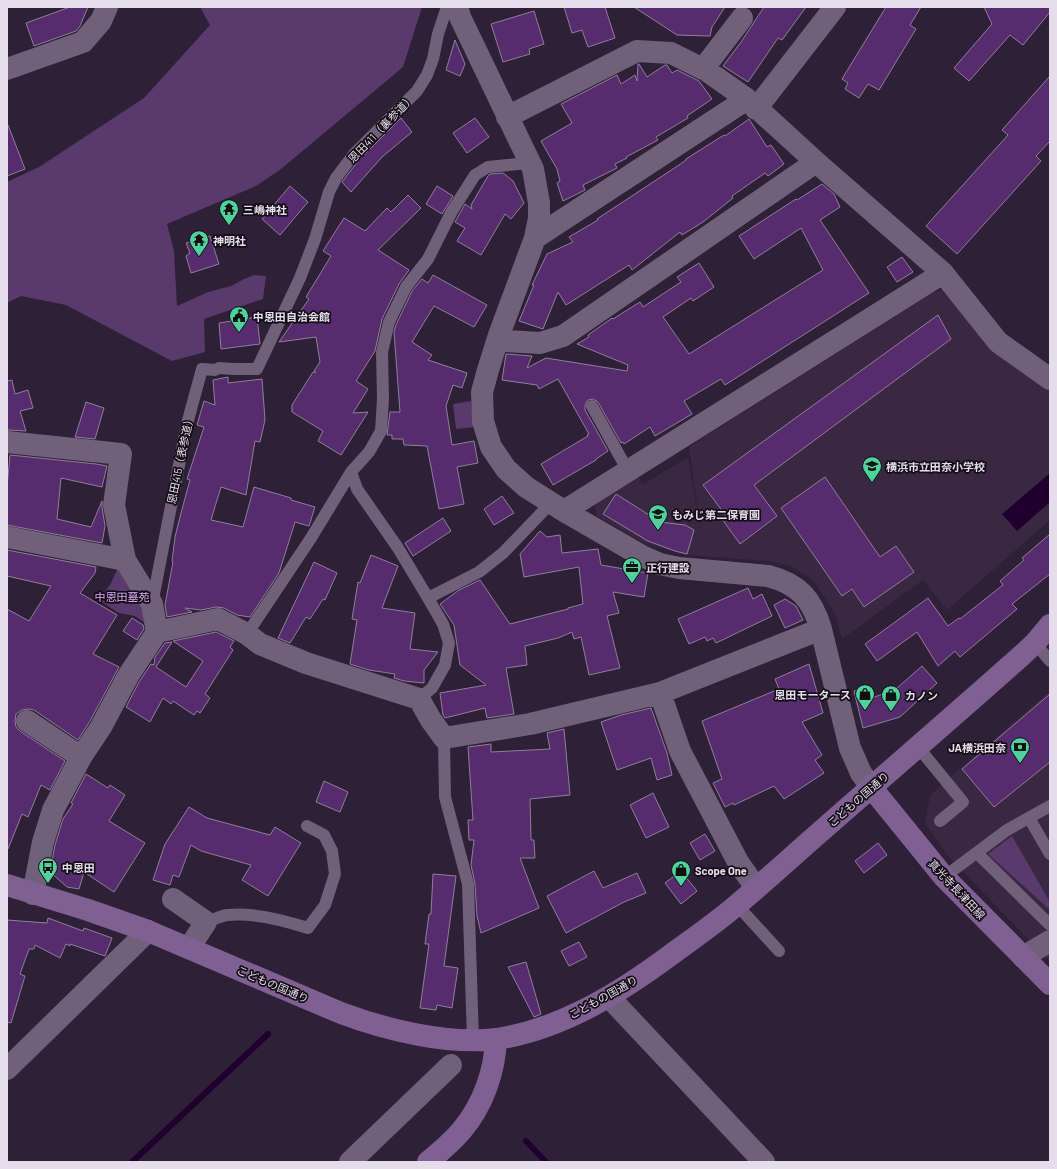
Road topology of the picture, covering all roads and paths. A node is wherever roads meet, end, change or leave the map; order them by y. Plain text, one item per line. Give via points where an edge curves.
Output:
1 (107, 7) edge
2 (448, 7) edge
3 (457, 7) edge
4 (835, 7) edge
5 (742, 18) dead end
6 (7, 69) edge
7 (703, 69) junction
8 (752, 104) junction
9 (507, 116) junction
10 (529, 162) junction
11 (816, 162) junction
12 (535, 238) junction
13 (944, 273) junction
14 (502, 338) junction
15 (256, 369) joint
16 (1050, 379) edge
17 (592, 406) dead end
18 (7, 442) edge
19 (352, 472) junction
20 (628, 472) junction
21 (557, 507) junction
22 (7, 537) edge
23 (125, 560) junction
24 (428, 598) junction
25 (152, 604) junction
26 (1050, 625) edge
27 (822, 629) junction
28 (157, 632) junction
29 (247, 634) junction
30 (1035, 643) junction
31 (1050, 661) edge
32 (660, 693) junction
33 (419, 699) junction
34 (27, 720) dead end
35 (444, 738) junction
36 (918, 747) junction
37 (81, 757) junction
38 (871, 787) junction
39 (1050, 806) edge
40 (1029, 818) junction
41 (940, 822) dead end
42 (307, 826) dead end
43 (977, 853) junction
44 (1050, 854) edge
45 (944, 877) junction
46 (7, 885) edge
47 (756, 888) junction
48 (34, 894) junction
49 (173, 899) dead end
50 (737, 905) junction
51 (206, 922) junction
52 (1050, 925) edge
53 (148, 931) junction
54 (1050, 941) edge
55 (189, 948) junction
56 (778, 951) dead end
57 (1023, 957) junction
58 (1050, 984) edge
59 (609, 996) junction
60 (496, 1039) junction
61 (472, 1040) junction
62 (451, 1065) dead end
63 (7, 1070) edge
64 (350, 1162) edge
65 (428, 1162) edge
66 (764, 1162) edge

1 - 6 street via 101,21 83,42
2 - 15 lane, 恩田411（裏参道） via 438,34 433,59 417,91 354,154 336,178 303,271
3 - 9 street
4 - 8 street
5 - 7 street
7 - 8 street
7 - 9 street via 670,53 638,51
8 - 11 street
8 - 12 street
9 - 10 street
10 - 12 street via 533,169 539,203
10 - 19 lane via 488,167 475,175 452,211 428,259 406,287 389,322 382,352 381,431 369,452
11 - 13 street
11 - 14 street via 563,336 540,343
12 - 14 street
13 - 16 street via 998,342
13 - 20 street
14 - 21 street via 488,370 482,392 483,421 491,447 506,469 526,487
15 - 25 lane, 恩田415（表参道） via 202,369 187,424
17 - 20 lane
18 - 23 street via 121,454 114,505
19 - 24 lane via 357,489 398,548
19 - 29 lane
20 - 21 street
21 - 24 lane via 479,572
21 - 27 street via 620,545 660,564 779,579 804,595 817,613
22 - 23 street
23 - 25 street
24 - 33 lane via 443,624 449,643 445,665 432,688
25 - 28 street
26 - 30 main road, こどもの国通り
27 - 32 street
27 - 38 street via 850,748 860,773
28 - 29 street via 218,619
28 - 37 street
29 - 33 street via 260,644 306,663
30 - 31 lane
30 - 36 main road, こどもの国通り
32 - 35 street via 530,724
32 - 47 street via 680,751 738,862
33 - 35 street via 430,720
34 - 37 street
35 - 61 lane via 445,797 468,884
36 - 38 main road, こどもの国通り
36 - 41 lane via 963,802
37 - 48 street via 53,810 43,842
38 - 45 main road, 真光寺長津田線
38 - 47 main road, こどもの国通り
39 - 40 lane
40 - 43 lane
40 - 44 lane
42 - 51 lane via 324,835 332,851 334,874 325,905 308,928 253,915 227,915
43 - 45 lane
43 - 52 lane
45 - 57 main road, 真光寺長津田線
46 - 48 main road, こどもの国通り
47 - 50 main road, こどもの国通り
48 - 53 main road, こどもの国通り
49 - 51 street
50 - 56 lane
50 - 59 main road, こどもの国通り via 648,972
51 - 55 street
53 - 55 main road, こどもの国通り
53 - 63 street
54 - 57 street
55 - 61 main road, こどもの国通り via 366,1023 396,1031
57 - 58 main road, 真光寺長津田線
59 - 60 main road, こどもの国通り via 561,1020
59 - 66 street
60 - 61 main road, こどもの国通り
60 - 65 main road via 494,1061 487,1087 474,1114 463,1130
62 - 64 street

